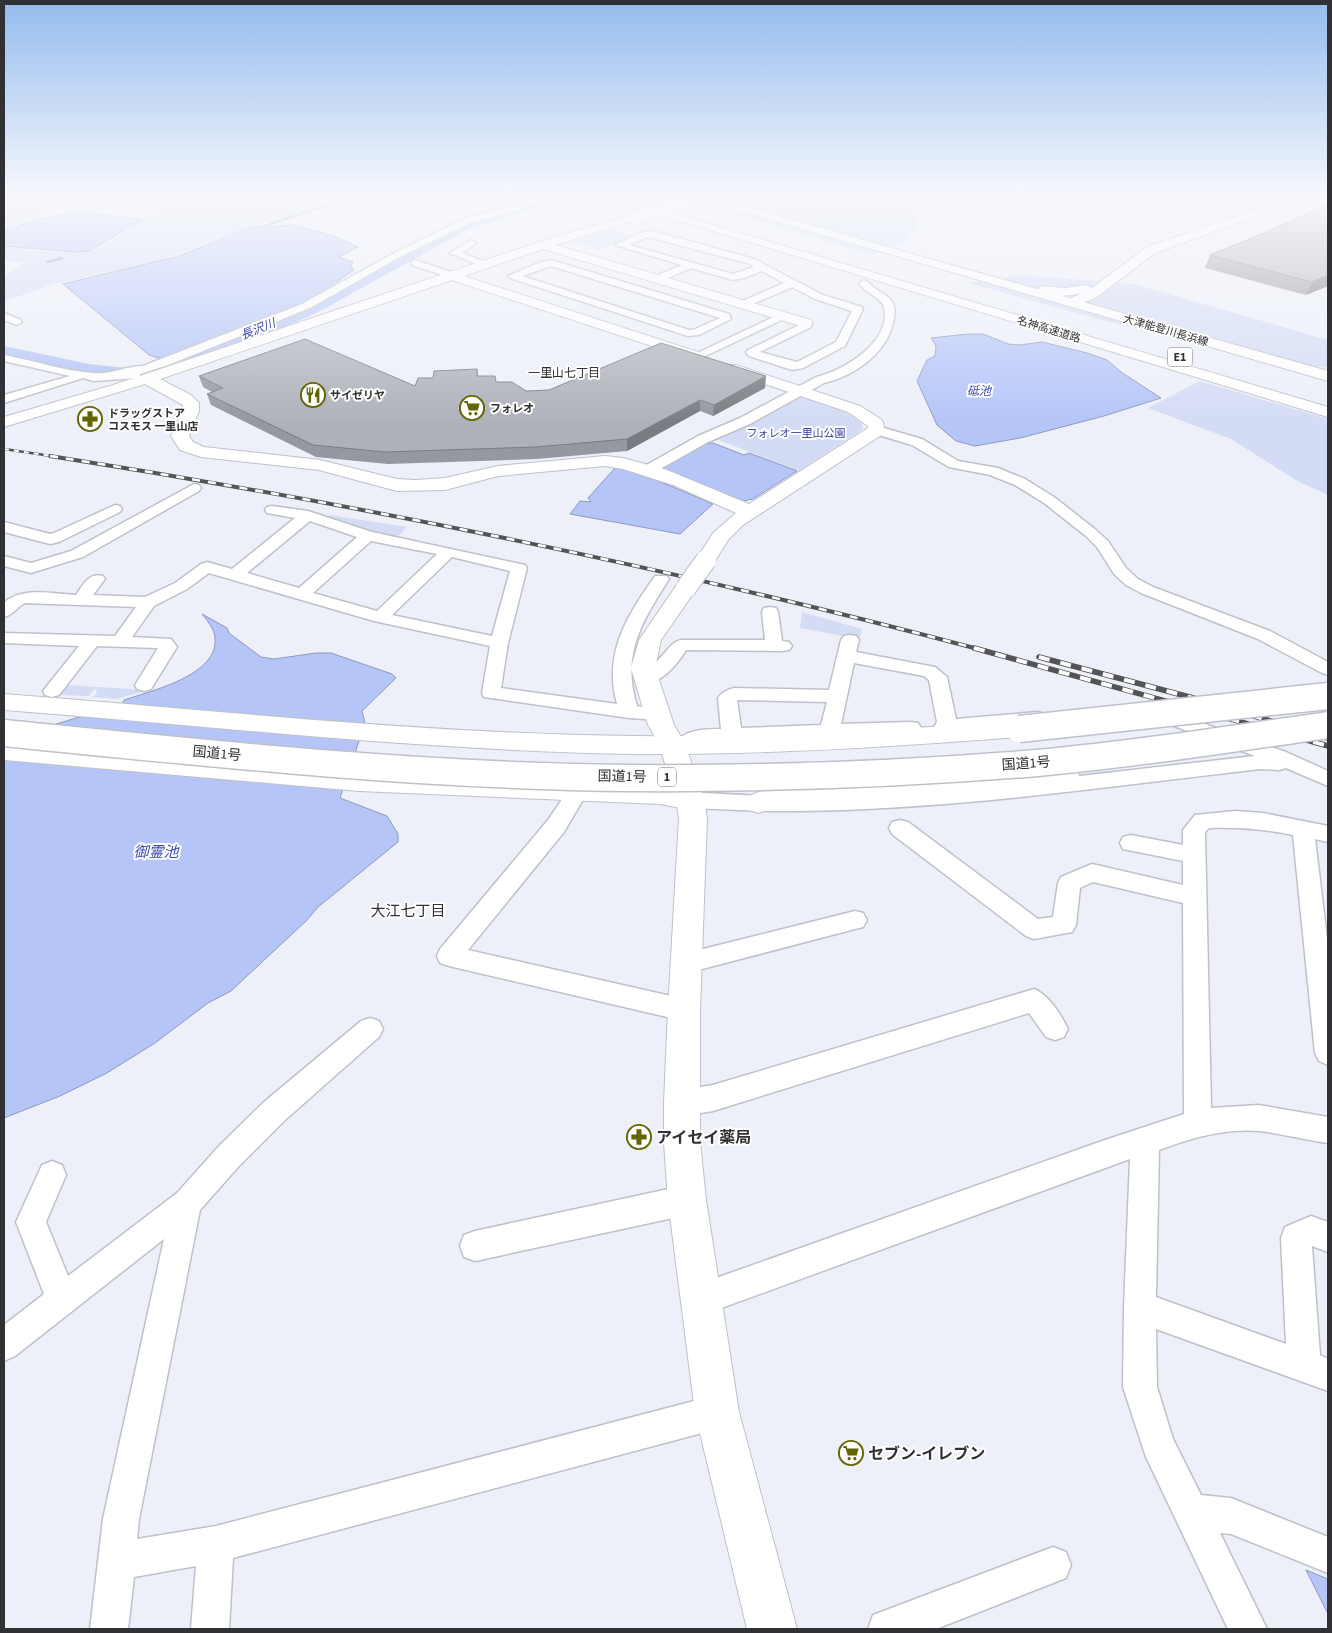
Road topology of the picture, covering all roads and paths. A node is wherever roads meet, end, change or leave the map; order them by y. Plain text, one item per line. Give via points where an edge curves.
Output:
1 (370, 270) edge
2 (438, 270) edge
3 (470, 270) edge
4 (528, 270) edge
5 (575, 270) edge
6 (609, 270) edge
7 (628, 270) edge
8 (678, 270) edge
9 (709, 270) edge
10 (755, 270) edge
11 (768, 270) edge
12 (852, 270) edge
13 (883, 270) edge
14 (970, 270) edge
15 (974, 270) edge
16 (1111, 270) edge
17 (1119, 270) edge
18 (453, 276) junction
19 (594, 276) junction
20 (657, 279) junction
21 (792, 282) junction
22 (864, 283) dead end
23 (636, 289) junction
24 (708, 294) junction
25 (1078, 298) junction
26 (598, 304) junction
27 (684, 304) junction
28 (744, 304) junction
29 (1032, 314) junction
30 (4, 316) edge
31 (782, 316) junction
32 (17, 322) dead end
33 (806, 322) joint
34 (261, 325) junction
35 (282, 333) junction
36 (47, 356) dead end
37 (696, 356) junction
38 (4, 358) edge
39 (1200, 359) dead end
40 (31, 364) junction
41 (1328, 370) edge
42 (121, 375) junction
43 (82, 376) junction
44 (1328, 376) edge
45 (147, 379) junction
46 (799, 391) junction
47 (4, 398) edge
48 (1328, 400) edge
49 (1328, 412) edge
50 (4, 422) edge
51 (878, 430) junction
52 (648, 470) junction
53 (194, 488) dead end
54 (115, 509) dead end
55 (272, 510) dead end
56 (750, 512) junction
57 (308, 515) junction
58 (4, 527) edge
59 (368, 536) junction
60 (449, 552) junction
61 (4, 561) edge
62 (236, 574) junction
63 (661, 579) dead end
64 (97, 580) dead end
65 (302, 594) junction
66 (80, 600) junction
67 (148, 602) junction
68 (4, 612) edge
69 (770, 612) dead end
70 (380, 617) junction
71 (4, 638) edge
72 (92, 641) junction
73 (120, 642) junction
74 (498, 643) junction
75 (1328, 669) edge
76 (646, 678) junction
77 (144, 685) dead end
78 (52, 691) dead end
79 (837, 696) junction
80 (1328, 696) edge
81 (4, 702) edge
82 (1328, 706) edge
83 (629, 712) junction
84 (658, 714) junction
85 (4, 716) edge
86 (1328, 725) edge
87 (948, 726) junction
88 (829, 732) junction
89 (4, 733) edge
90 (732, 736) junction
91 (1328, 740) edge
92 (679, 744) junction
93 (4, 751) edge
94 (1290, 763) junction
95 (1328, 778) edge
96 (578, 791) junction
97 (690, 800) junction
98 (759, 803) junction
99 (900, 828) dead end
100 (1303, 828) junction
101 (1328, 834) edge
102 (1131, 843) dead end
103 (1194, 855) junction
104 (1194, 896) junction
105 (856, 920) dead end
106 (687, 963) junction
107 (684, 1010) junction
108 (370, 1029) dead end
109 (1055, 1029) dead end
110 (1328, 1053) edge
111 (682, 1103) junction
112 (1198, 1123) junction
113 (1328, 1130) edge
114 (1145, 1140) junction
115 (52, 1175) dead end
116 (687, 1200) junction
117 (187, 1203) junction
118 (1328, 1237) edge
119 (476, 1246) dead end
120 (702, 1299) junction
121 (62, 1301) junction
122 (1140, 1307) junction
123 (4, 1345) edge
124 (1316, 1371) edge
125 (717, 1412) junction
126 (1191, 1512) junction
127 (216, 1544) junction
128 (1328, 1556) edge
129 (116, 1561) junction
130 (1053, 1565) dead end
131 (109, 1629) edge
132 (210, 1629) edge
133 (772, 1629) edge
134 (887, 1629) edge
135 (1248, 1629) edge

1 - 34 street via 306,306
2 - 18 street
3 - 18 main road
4 - 26 street via 513,276
5 - 19 street
6 - 19 street
7 - 20 main road
8 - 20 street
9 - 10 street via 733,277
11 - 21 street
12 - 49 main road, 名神高速道路 / E1
13 - 29 main road, 名神高速道路 / E1
14 - 25 main road via 1043,290 1065,292
15 - 25 main road, 大津能登川長浜線
16 - 25 main road
17 - 25 main road
18 - 35 main road
18 - 37 main road
19 - 23 street
20 - 24 main road
21 - 28 street
21 - 33 street via 819,297 858,309 841,344 799,366 753,354 807,325
22 - 46 street via 866,289 887,302 890,308 887,326 876,349 829,378
23 - 26 street
23 - 27 street
24 - 27 street
24 - 28 main road
25 - 41 main road, 大津能登川長浜線
25 - 44 main road, 大津能登川長浜線
26 - 27 street via 688,333 726,319
28 - 31 main road
29 - 39 main road
29 - 48 main road, 名神高速道路 / E1
30 - 32 street
31 - 33 main road
31 - 37 street
34 - 35 street
34 - 42 street via 164,363
35 - 45 main road
36 - 40 street
37 - 46 main road
38 - 40 street
40 - 43 street
42 - 43 street
42 - 45 street
43 - 47 street
45 - 50 main road
45 - 52 main road via 191,403 191,411 180,436 186,446 201,452 320,465 397,485 415,486 445,484 498,471 605,462 636,465
46 - 51 main road via 854,409 876,424
46 - 52 street
51 - 56 main road
51 - 75 street via 917,442 954,464 993,471 1020,482 1049,500 1103,544 1120,571 1132,582 1264,635
52 - 56 main road
53 - 61 street via 77,554 32,568
54 - 58 street via 50,540
55 - 57 street
56 - 76 main road, bridge via 726,530 650,640 643,668
57 - 59 street
57 - 62 street
59 - 60 street
59 - 65 street
60 - 70 street
60 - 74 street via 519,568
62 - 65 street
62 - 67 street via 207,567 181,586
63 - 83 street via 626,639 620,681
64 - 66 street
65 - 70 street
66 - 67 street
66 - 68 street via 23,598
67 - 73 street
69 - 76 street via 779,646 681,645 658,672
70 - 74 street
71 - 72 street
72 - 73 street
72 - 78 street
73 - 77 street via 165,644 168,647
74 - 83 street via 491,693
76 - 84 main road
79 - 87 street via 848,648 929,671 938,678
79 - 88 street
79 - 90 street via 734,694 727,698
80 - 92 main road, bridge via 1019,729 836,740
81 - 92 main road via 381,733
82 - 85 main road, 国道1号 / 1 via 1163,730 1048,742 929,752 706,759 432,751
83 - 84 street
84 - 92 main road via 661,726
86 - 89 main road, 国道1号 / 1, bridge via 1060,760 937,770 706,777 552,776 424,769
87 - 88 street
87 - 94 street via 1146,709
88 - 90 street
90 - 92 street via 701,736
91 - 98 main road via 1193,762 1067,776 899,789 780,793
92 - 97 main road
93 - 96 main road via 359,782
94 - 95 street
94 - 98 street via 1260,762 1016,791 814,804
96 - 97 main road via 660,794
96 - 107 street via 556,826 449,956
97 - 98 street
97 - 106 main road via 693,818
99 - 104 street via 931,860 1034,929 1064,925 1069,882 1092,874
100 - 101 street
100 - 103 street via 1235,819 1203,821 1194,830
100 - 110 street
102 - 103 street
103 - 104 street
104 - 112 street
105 - 106 street
106 - 107 main road
107 - 111 main road
108 - 117 street via 306,1081
109 - 111 street via 1034,1000 713,1098
111 - 116 main road
112 - 113 street via 1260,1118
112 - 114 street
114 - 120 street
114 - 122 street
115 - 121 street via 31,1222
116 - 119 street
116 - 120 main road
117 - 121 street
117 - 129 street via 121,1519
118 - 124 street via 1311,1232 1296,1238
120 - 125 main road
121 - 123 street
122 - 124 street
122 - 126 street via 1140,1387 1158,1445
125 - 127 street
125 - 133 main road
126 - 128 street via 1231,1516
126 - 135 street
127 - 129 street
127 - 132 street
129 - 131 street
130 - 134 street

